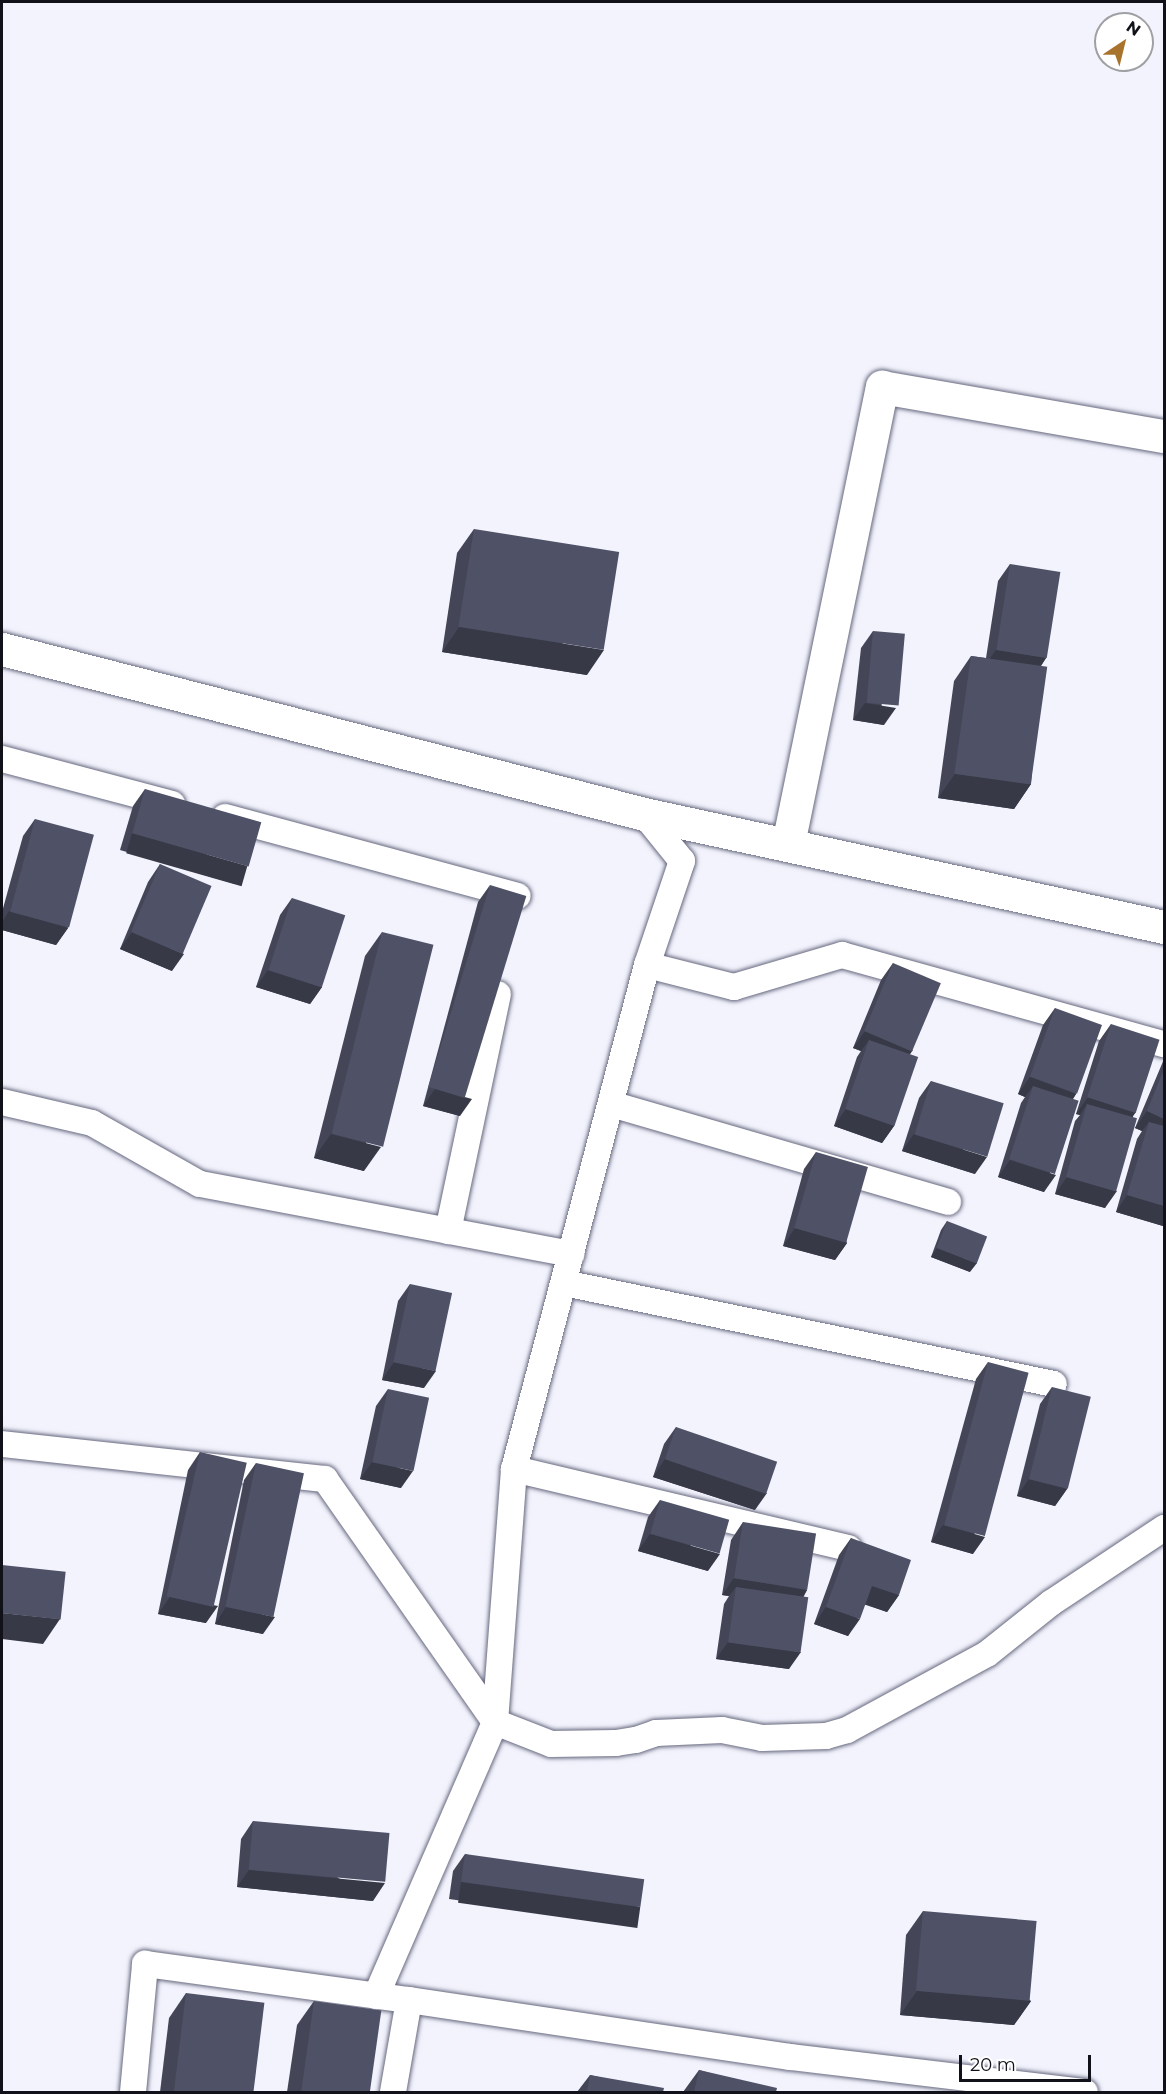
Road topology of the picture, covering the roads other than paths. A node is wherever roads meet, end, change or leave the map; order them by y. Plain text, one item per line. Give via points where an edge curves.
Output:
1 (1164, 436) edge
2 (2, 649) edge
3 (2, 759) edge
4 (644, 814) junction
5 (788, 844) junction
6 (514, 918) edge
7 (1164, 927) edge
8 (647, 965) junction
9 (502, 976) edge
10 (1164, 1044) edge
11 (2, 1102) edge
12 (611, 1104) junction
13 (948, 1202) dead end
14 (448, 1231) junction
15 (571, 1254) junction
16 (564, 1283) junction
17 (1054, 1384) dead end
18 (2, 1444) edge
19 (514, 1469) junction
20 (1164, 1528) edge
21 (849, 1548) edge
22 (495, 1722) junction
23 (376, 1996) junction
24 (409, 2000) junction
25 (951, 2085) edge
26 (133, 2092) edge
27 (393, 2092) edge
28 (1085, 2092) edge

1 - 5 street via 882,387
2 - 4 street
3 - 6 lane via 519,894
4 - 5 street
4 - 8 lane via 682,861
5 - 7 street
8 - 10 lane via 734,987 842,955
8 - 12 lane
9 - 14 lane
11 - 14 lane via 92,1123 200,1184
12 - 13 lane
12 - 15 lane
14 - 15 lane
15 - 16 lane
16 - 17 lane
16 - 19 lane
18 - 22 lane via 325,1479
19 - 21 lane
19 - 22 lane
20 - 22 lane via 1051,1603 987,1654 847,1730 826,1736 762,1738 722,1730 656,1733 616,1743 551,1744
22 - 23 lane
23 - 24 lane
23 - 26 lane via 145,1964
24 - 25 lane
24 - 27 lane
25 - 28 lane

